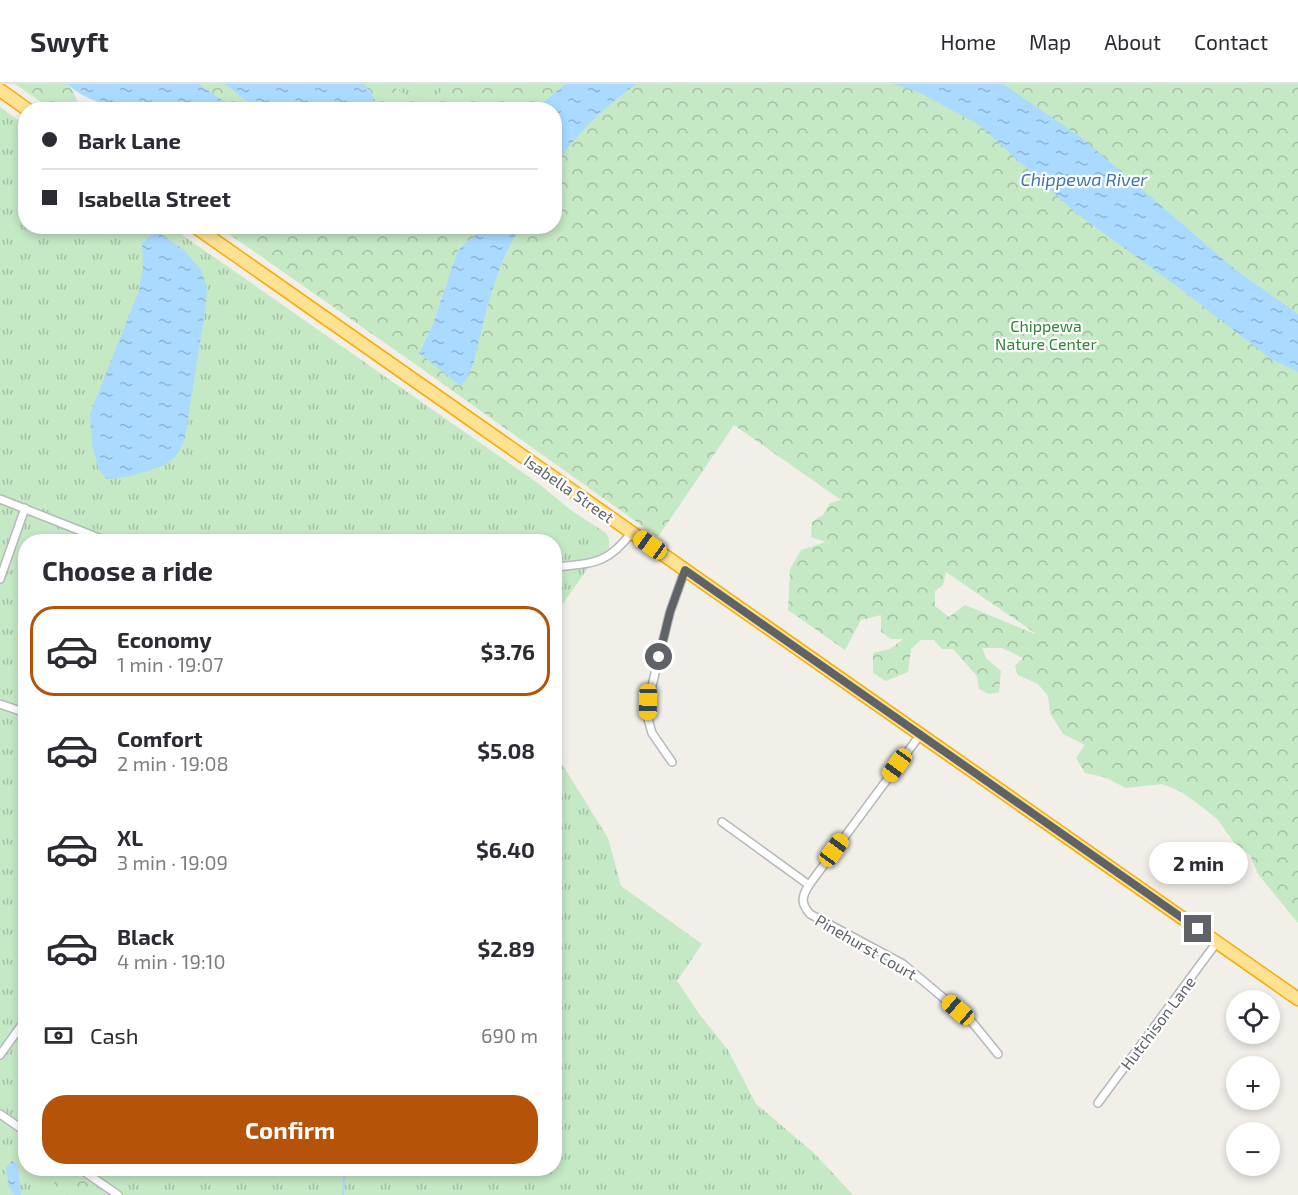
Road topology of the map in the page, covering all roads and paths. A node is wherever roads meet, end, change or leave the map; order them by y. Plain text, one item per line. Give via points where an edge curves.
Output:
1 (0, 90) edge
2 (18, 103) edge
3 (205, 234) edge
4 (0, 500) edge
5 (25, 508) junction
6 (632, 532) junction
7 (89, 534) edge
8 (562, 566) edge
9 (685, 570) junction
10 (0, 579) edge
11 (0, 704) edge
12 (18, 710) edge
13 (920, 735) junction
14 (672, 762) dead end
15 (722, 822) dead end
16 (809, 885) junction
17 (1217, 942) junction
18 (1298, 999) edge
19 (18, 1030) edge
20 (998, 1053) dead end
21 (0, 1055) edge
22 (1098, 1103) dead end
23 (0, 1114) edge
24 (18, 1126) edge
25 (91, 1176) edge
26 (118, 1195) edge

1 - 2 highway
3 - 6 highway, Isabella Street
4 - 5 street
5 - 7 street
5 - 10 street
6 - 8 street via 607,558
6 - 9 highway, Isabella Street
9 - 13 highway, Isabella Street
9 - 14 street via 670,612 648,702 652,733
11 - 12 street
13 - 16 street
13 - 17 highway, Isabella Street
15 - 16 street
16 - 20 street, Pinehurst Court via 802,896 803,906 810,914 903,964 972,1023
17 - 18 highway, Isabella Street
17 - 22 street, Hutchison Lane
19 - 21 street
23 - 24 street
25 - 26 street

